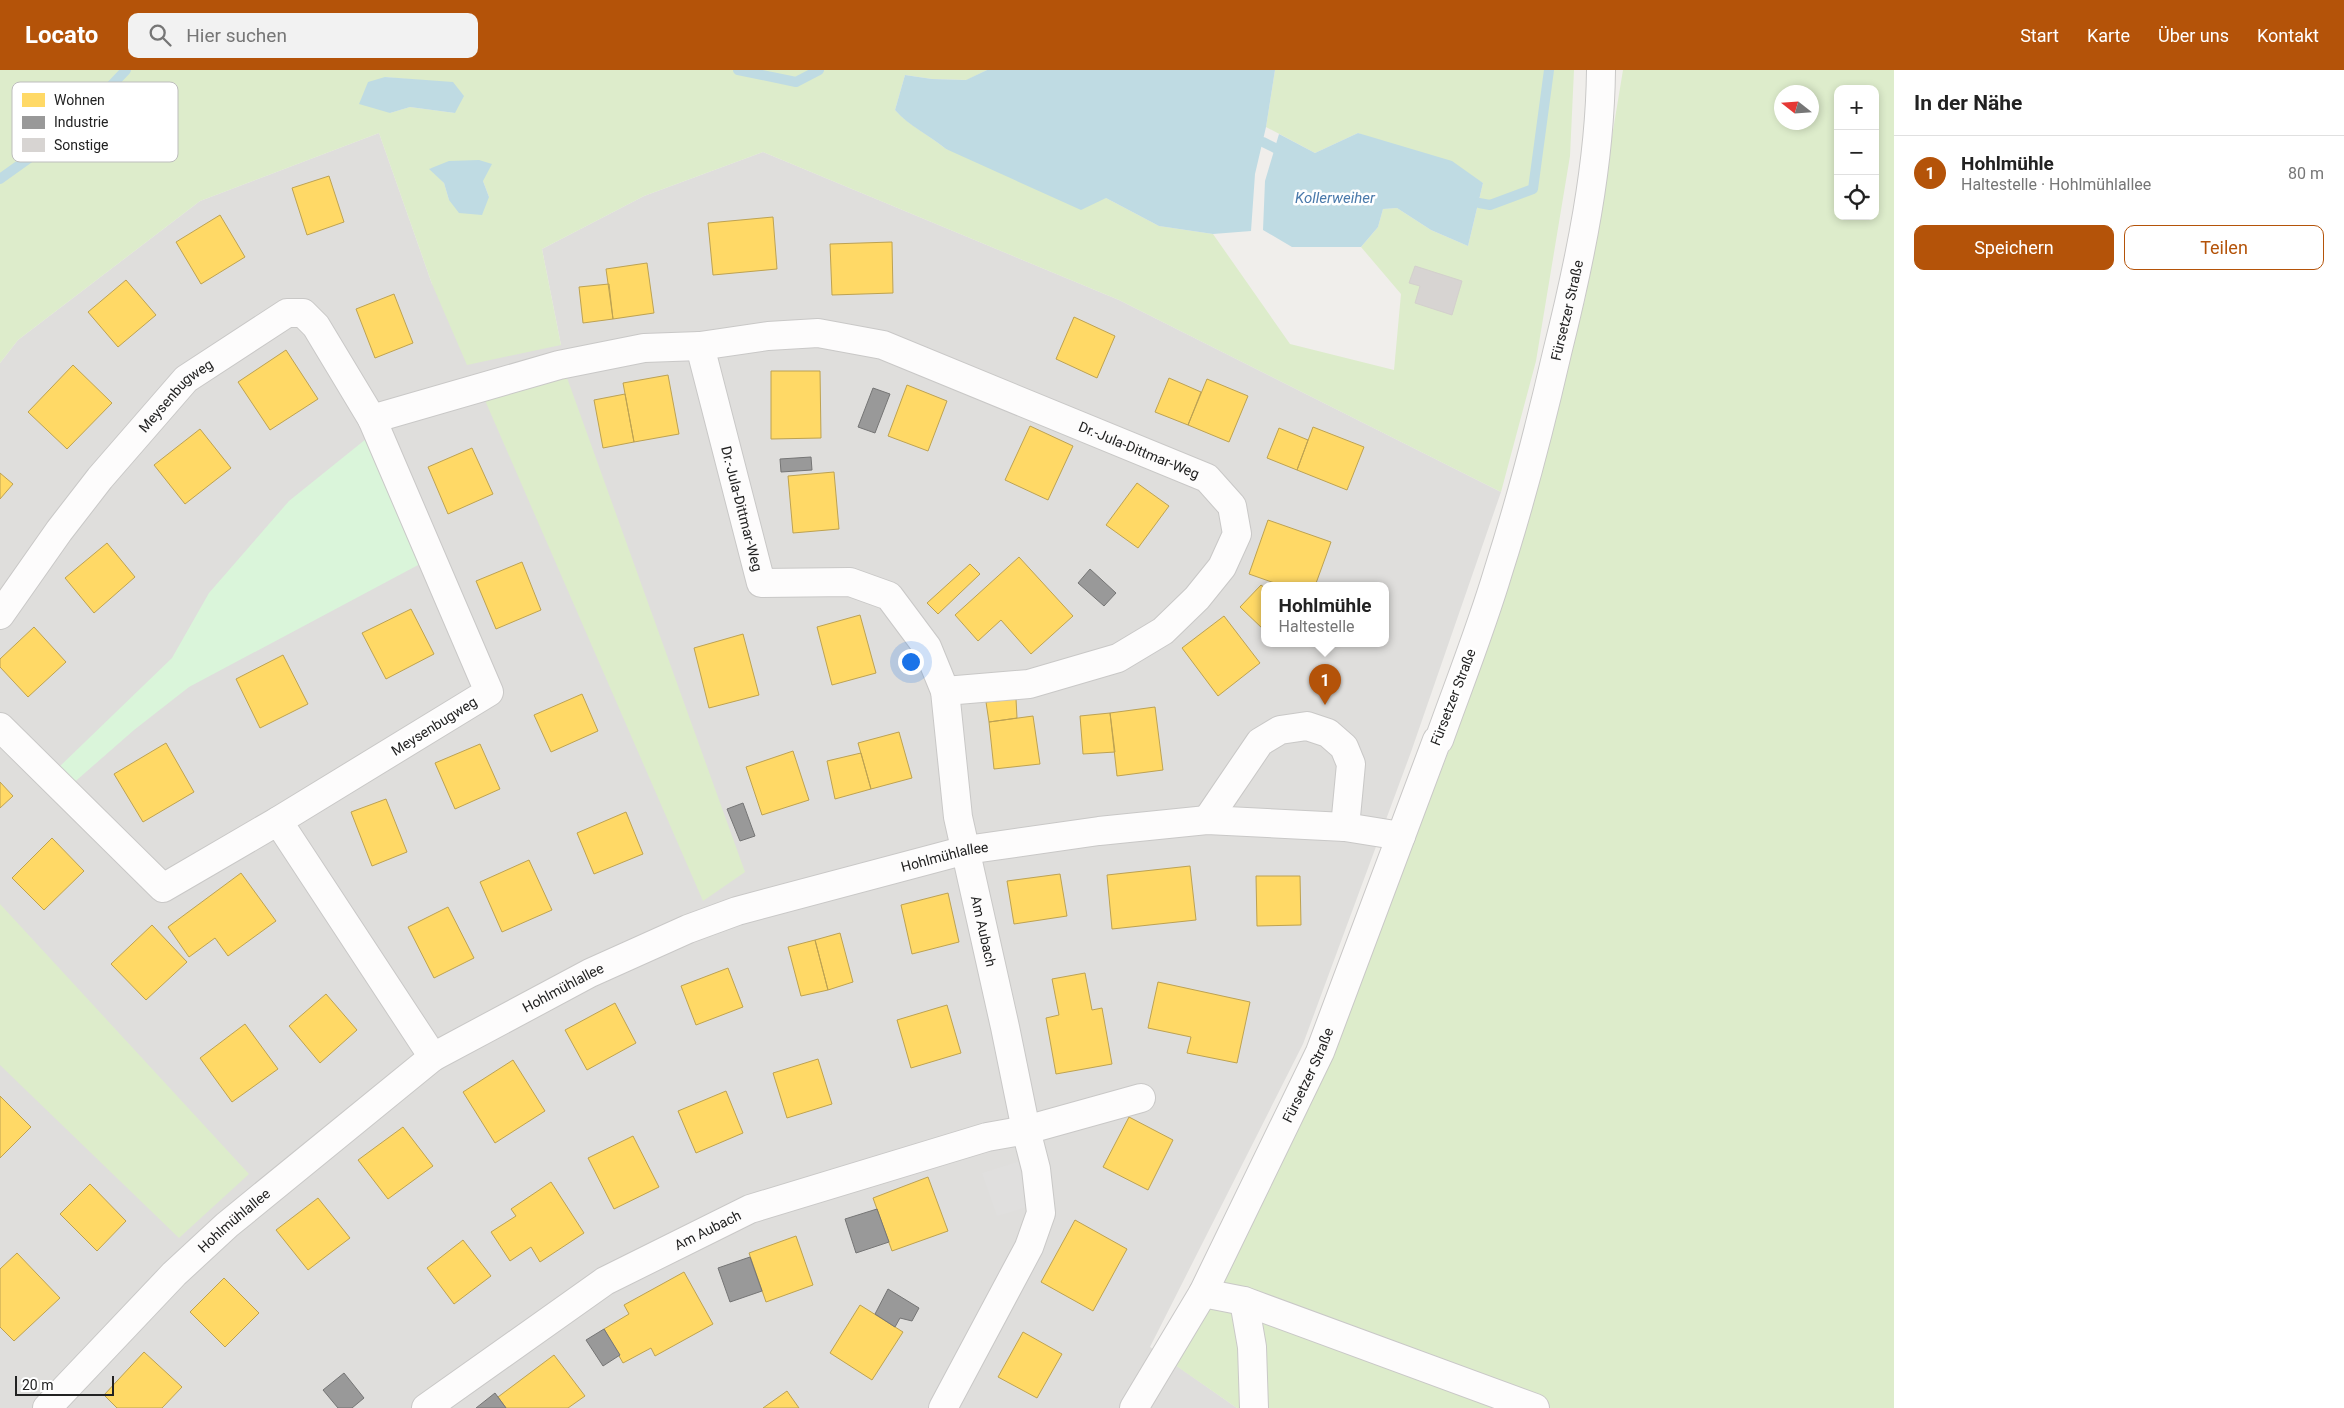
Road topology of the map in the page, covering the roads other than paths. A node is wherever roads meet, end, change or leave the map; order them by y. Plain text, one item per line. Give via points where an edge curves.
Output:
1 (1601, 70) edge
2 (700, 346) junction
3 (372, 419) junction
4 (0, 615) edge
5 (945, 690) junction
6 (0, 727) edge
7 (1207, 820) junction
8 (278, 821) junction
9 (1345, 827) junction
10 (1401, 836) junction
11 (966, 850) junction
12 (433, 1057) junction
13 (1141, 1098) dead end
14 (1026, 1130) junction
15 (1203, 1293) junction
16 (1244, 1301) junction
17 (47, 1408) edge
18 (426, 1408) edge
19 (943, 1408) edge
20 (1134, 1408) edge
21 (1254, 1408) edge
22 (1535, 1408) edge

1 - 10 street, Fürsetzer Straße via 1601,99 1591,182 1576,274 1538,433 1498,574
2 - 3 street, Dr.-Jula-Dittmar-Weg via 644,348 559,365
2 - 5 street, Dr.-Jula-Dittmar-Weg via 761,583 850,582 889,596 927,647
2 - 5 street, Dr.-Jula-Dittmar-Weg via 818,333 883,345 1207,478 1232,506 1237,534 1222,567 1197,598 1163,631 1118,658 1030,684
3 - 4 street, Meysenbugweg via 316,326 303,313 287,313 186,379 100,478
3 - 8 street, Meysenbugweg via 489,692
5 - 11 street, Dr.-Jula-Dittmar-Weg via 958,817
6 - 8 street, Meysenbugweg via 163,888
7 - 9 street, Hohlmühlallee
7 - 9 street via 1260,742 1280,730 1307,726 1328,733 1344,747 1351,764
7 - 11 street, Hohlmühlallee
8 - 12 street
9 - 10 street, Hohlmühlallee
10 - 15 street, Fürsetzer Straße via 1320,1052
11 - 12 street, Hohlmühlallee via 862,876 688,929 590,973
11 - 14 street, Am Aubach
12 - 17 street, Hohlmühlallee via 180,1268
13 - 14 street, Am Aubach
14 - 18 street, Am Aubach via 987,1137 750,1209 605,1281
14 - 19 street, Am Aubach via 1036,1169 1041,1213 1029,1247
15 - 16 street
15 - 20 street, Fürsetzer Straße
16 - 21 street via 1252,1347
16 - 22 street

